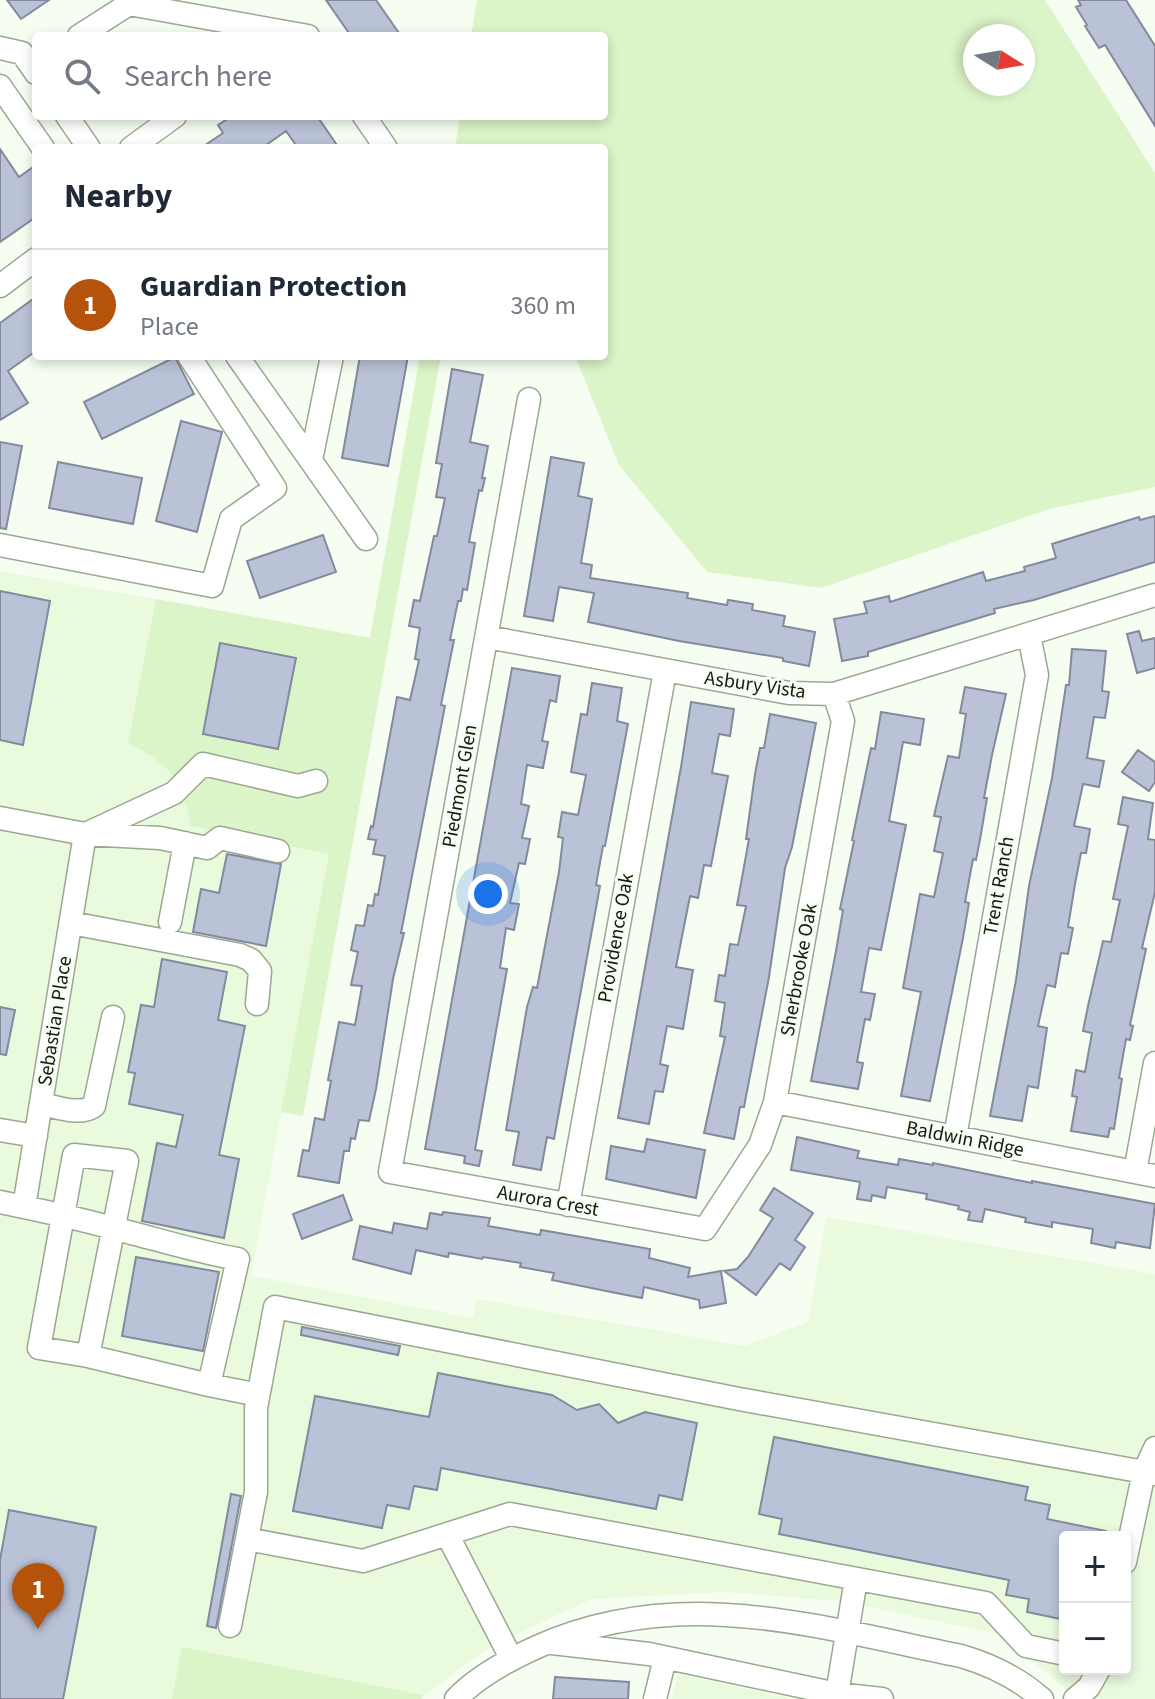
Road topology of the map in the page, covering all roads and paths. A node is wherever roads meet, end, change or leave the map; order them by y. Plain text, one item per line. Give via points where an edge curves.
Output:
1 (149, 4) edge
2 (219, 27) edge
3 (85, 32) edge
4 (266, 32) edge
5 (0, 48) edge
6 (32, 65) edge
7 (0, 86) edge
8 (70, 120) edge
9 (170, 120) edge
10 (367, 120) edge
11 (40, 144) edge
12 (86, 144) edge
13 (136, 144) edge
14 (383, 144) edge
15 (32, 262) edge
16 (0, 286) edge
17 (192, 360) edge
18 (241, 360) edge
19 (331, 360) edge
20 (529, 399) dead end
21 (311, 460) junction
22 (366, 539) dead end
23 (0, 545) edge
24 (1155, 595) edge
25 (1029, 635) junction
26 (487, 637) junction
27 (665, 671) junction
28 (834, 694) junction
29 (316, 781) dead end
30 (0, 818) edge
31 (85, 834) junction
32 (185, 843) junction
33 (278, 851) dead end
34 (170, 922) dead end
35 (71, 923) junction
36 (257, 1004) dead end
37 (113, 1017) dead end
38 (1155, 1063) edge
39 (775, 1102) junction
40 (41, 1104) junction
41 (0, 1130) edge
42 (36, 1136) junction
43 (955, 1137) junction
44 (390, 1172) joint
45 (1145, 1174) edge
46 (0, 1202) edge
47 (568, 1205) junction
48 (24, 1207) junction
49 (62, 1216) junction
50 (113, 1227) junction
51 (705, 1229) joint
52 (88, 1356) junction
53 (209, 1385) junction
54 (258, 1395) junction
55 (1155, 1448) edge
56 (1150, 1473) edge
57 (447, 1534) junction
58 (247, 1539) junction
59 (1131, 1541) edge
60 (864, 1580) junction
61 (230, 1626) dead end
62 (849, 1633) junction
63 (547, 1642) junction
64 (1059, 1653) edge
65 (511, 1658) junction
66 (665, 1658) junction
67 (1096, 1675) edge
68 (837, 1694) junction
69 (456, 1699) edge
70 (655, 1699) edge
71 (882, 1699) edge
72 (1042, 1699) edge
73 (1075, 1699) edge

1 - 2 street
1 - 3 street via 129,4
2 - 4 street
5 - 6 street via 22,53
7 - 11 street
8 - 12 street
9 - 13 street
10 - 14 street
15 - 16 street
17 - 23 street via 275,488 231,519 212,586
18 - 21 street
19 - 21 street
20 - 26 street, Piedmont Glen
21 - 22 street
24 - 25 street, Asbury Vista
25 - 28 street, Asbury Vista
25 - 43 street, Trent Ranch via 1037,675
26 - 27 street, Asbury Vista
26 - 44 street, Piedmont Glen
27 - 28 street, Asbury Vista via 789,693
27 - 47 street, Providence Oak
28 - 39 street, Sherbrooke Oak via 843,721
29 - 31 street via 298,786 203,764 174,793
30 - 31 street
31 - 32 street
31 - 35 street, Sebastian Place
32 - 33 street via 207,848 220,838
32 - 34 street
35 - 36 street via 240,955 260,971
35 - 40 street, Sebastian Place
37 - 40 street via 94,1106 78,1111
38 - 45 street
39 - 43 street, Baldwin Ridge
39 - 51 street, Sherbrooke Oak via 760,1145
40 - 42 street, Sebastian Place
41 - 42 street
42 - 48 street, Sebastian Place
43 - 45 street, Baldwin Ridge
44 - 47 street, Aurora Crest
46 - 48 street
47 - 51 street, Aurora Crest
48 - 49 street
49 - 50 street
49 - 50 street via 74,1155 127,1161
49 - 52 street via 39,1348
50 - 52 street
50 - 53 street via 238,1259
52 - 53 street
53 - 54 street
54 - 56 street via 275,1307
54 - 58 street via 256,1492
55 - 56 street
56 - 59 street
57 - 58 street via 363,1561
57 - 60 street via 510,1514
57 - 65 street
58 - 61 street
60 - 62 street via 847,1621
60 - 64 street via 986,1603 1026,1646
62 - 63 street via 774,1617 678,1614 572,1632
62 - 68 street
62 - 72 street via 989,1664
63 - 65 street
63 - 66 street
65 - 69 street
66 - 68 street
66 - 70 street
67 - 73 street
68 - 71 street

